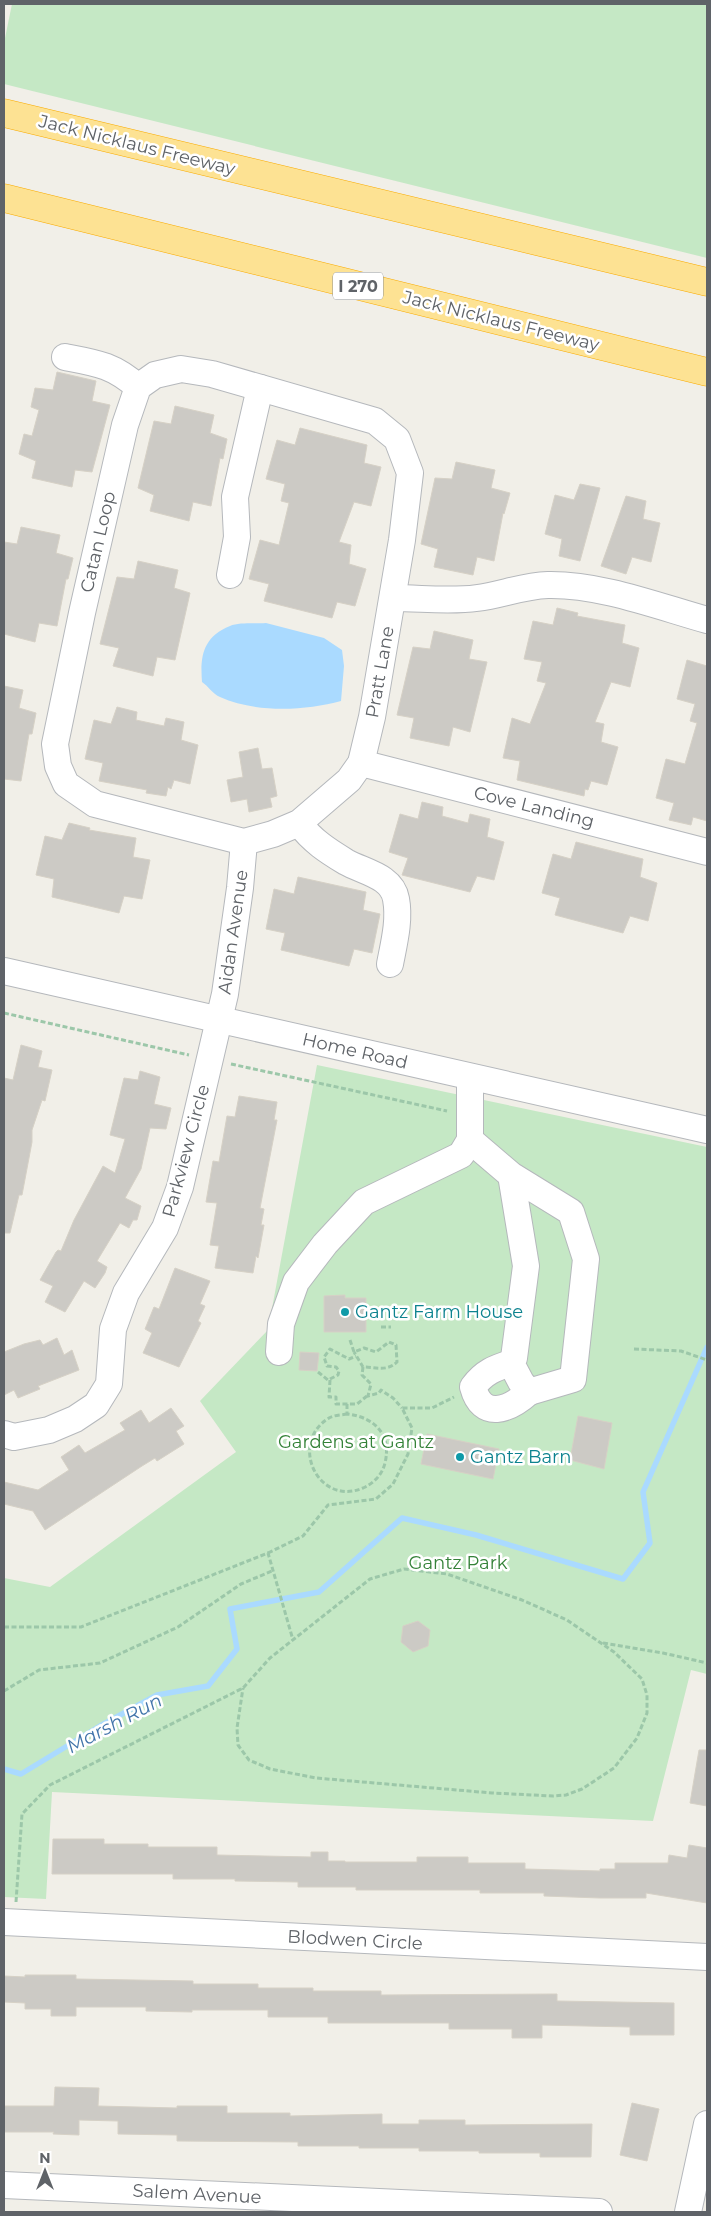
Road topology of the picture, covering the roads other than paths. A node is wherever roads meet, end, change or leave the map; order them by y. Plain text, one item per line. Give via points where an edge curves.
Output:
1 (4, 113) edge
2 (4, 198) edge
3 (707, 282) edge
4 (65, 357) dead end
5 (707, 372) edge
6 (138, 387) junction
7 (260, 388) junction
8 (230, 575) dead end
9 (393, 598) junction
10 (707, 620) edge
11 (361, 763) junction
12 (299, 823) junction
13 (244, 842) junction
14 (707, 852) edge
15 (390, 964) dead end
16 (4, 971) edge
17 (220, 1021) junction
18 (470, 1077) junction
19 (470, 1128) junction
20 (707, 1130) edge
21 (512, 1175) junction
22 (279, 1352) dead end
23 (512, 1363) junction
24 (529, 1392) junction
25 (4, 1434) edge
26 (9, 1923) edge
27 (707, 1957) edge
28 (707, 2124) edge
29 (4, 2185) edge
30 (599, 2212) edge
31 (688, 2212) edge

1 - 3 highway, Jack Nicklaus Freeway
2 - 5 highway, Jack Nicklaus Freeway / I 270
4 - 6 street via 99,363 122,373
6 - 7 street via 155,375 181,369
6 - 13 street, Catan Loop via 125,425 80,622 55,744 58,766 66,784 95,804
7 - 8 street via 235,497 238,537
7 - 9 street, Pratt Lane via 376,422 397,439 410,473
9 - 10 street via 478,598 513,589 571,586
9 - 11 street, Pratt Lane
11 - 12 street, Pratt Lane via 349,780
11 - 14 street, Cove Landing
12 - 13 street, Pratt Lane
12 - 15 street via 327,850 392,888 398,916
13 - 17 street, Aidan Avenue
16 - 17 street, Home Road
17 - 18 street, Home Road
17 - 25 street, Parkview Circle via 180,1187 168,1220 126,1293 113,1329 108,1384 96,1405 75,1419 49,1430 14,1437
18 - 19 street
18 - 20 street, Home Road
19 - 21 street
19 - 22 street via 462,1155 364,1202 325,1244 296,1282 281,1324
21 - 23 street via 526,1266
21 - 24 street via 571,1212 586,1260 573,1379
23 - 24 street
23 - 24 street via 482,1375 473,1387 476,1399 497,1410 510,1407
26 - 27 street, Blodwen Circle
28 - 31 street
29 - 30 street, Salem Avenue

